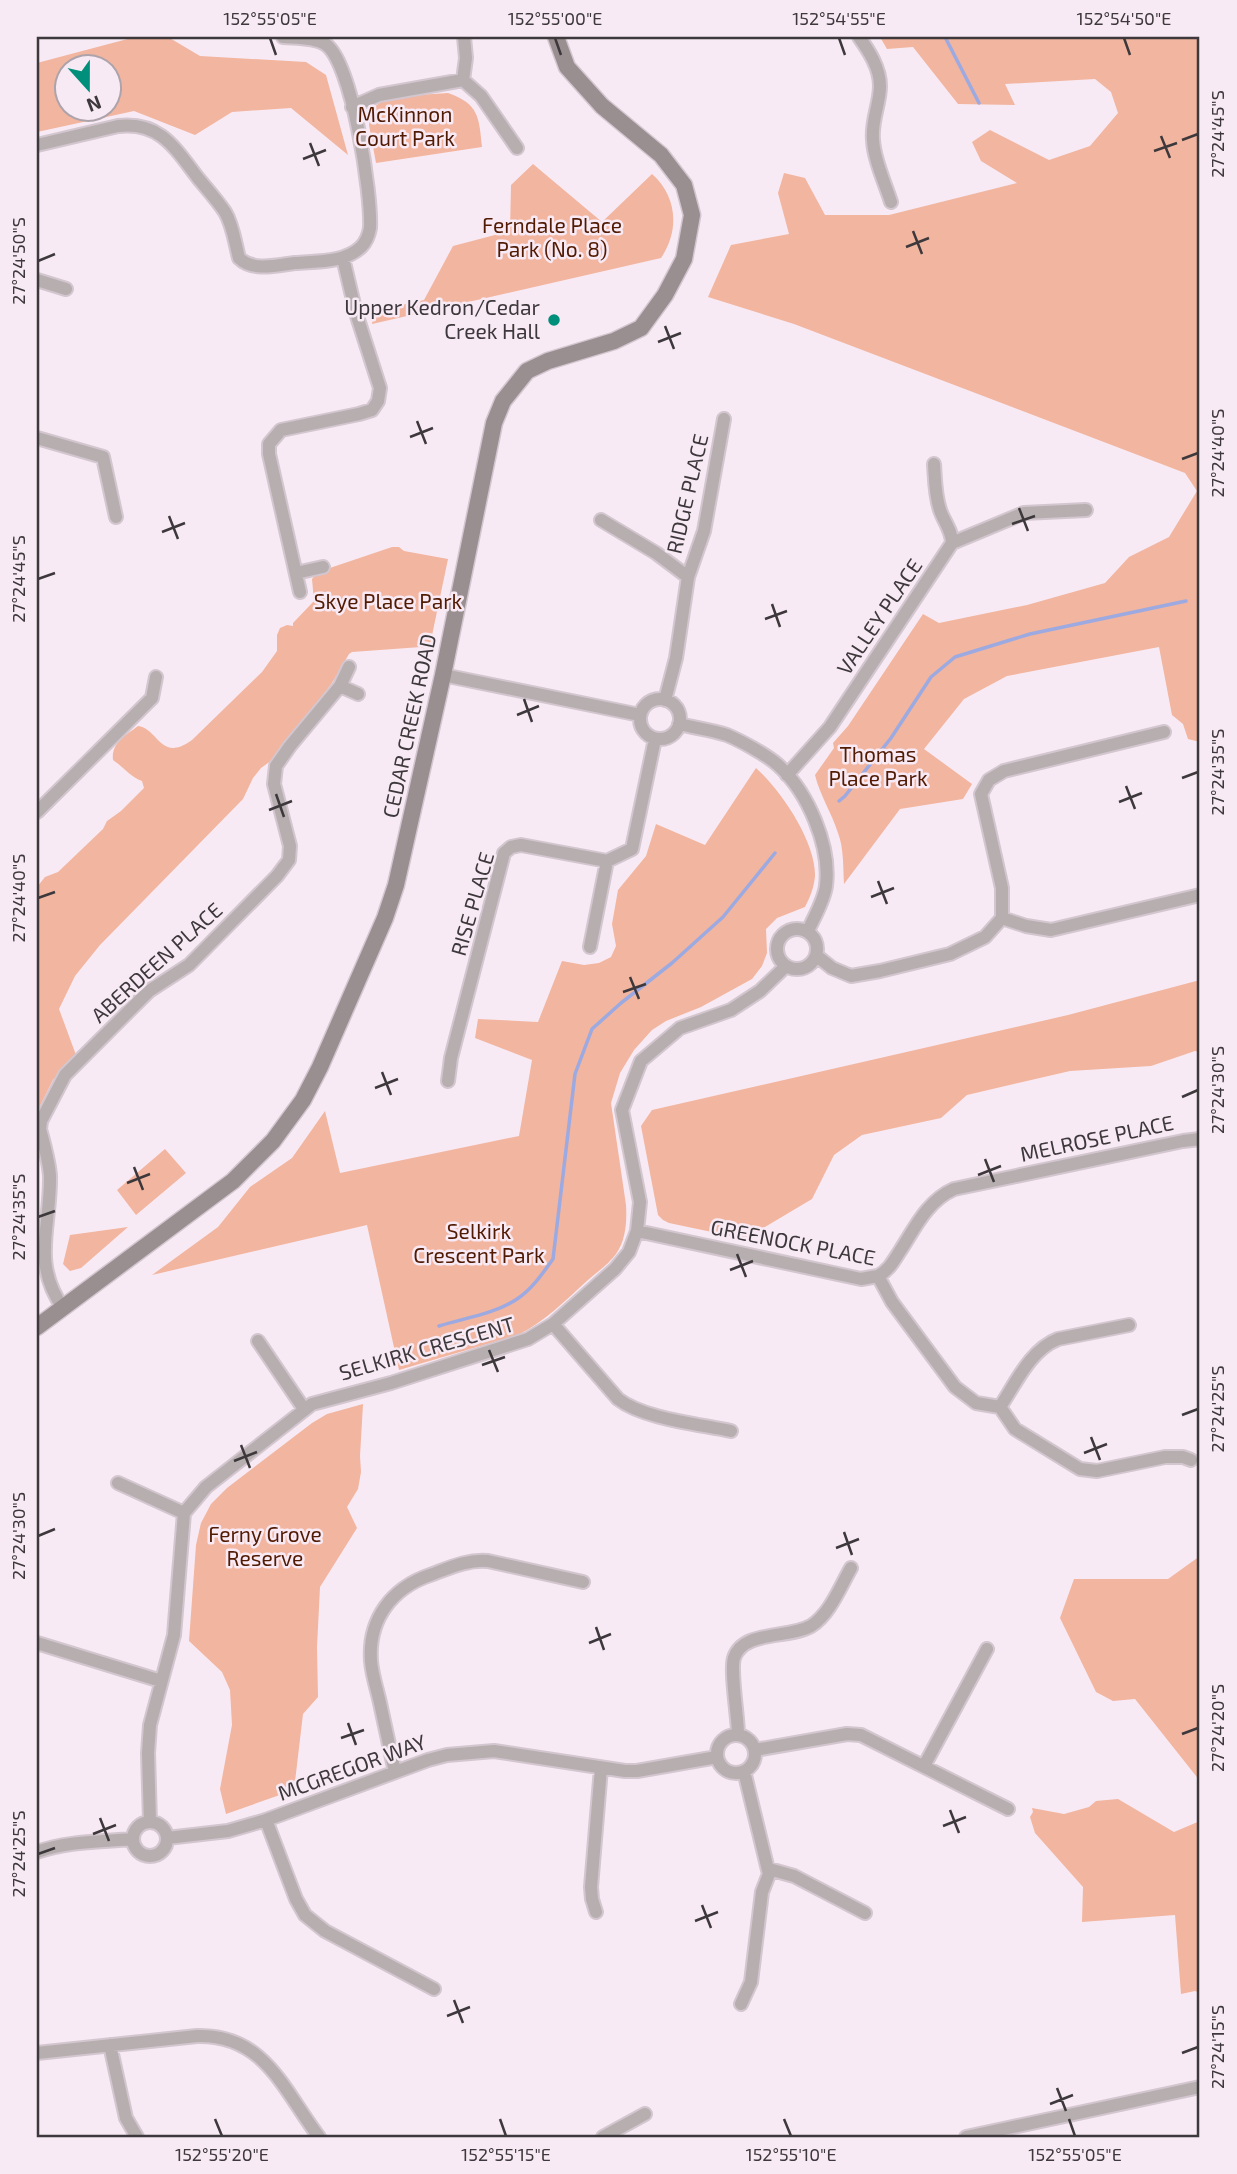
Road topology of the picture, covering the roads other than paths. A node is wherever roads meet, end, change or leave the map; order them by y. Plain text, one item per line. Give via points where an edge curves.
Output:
1 (283, 37) edge
2 (464, 37) edge
3 (556, 37) edge
4 (859, 37) edge
5 (314, 38) edge
6 (463, 80) junction
7 (352, 107) junction
8 (37, 145) edge
9 (517, 148) dead end
10 (891, 202) dead end
11 (343, 258) junction
12 (37, 280) edge
13 (66, 289) dead end
14 (724, 419) dead end
15 (37, 438) edge
16 (934, 464) dead end
17 (1086, 510) dead end
18 (116, 517) dead end
19 (601, 520) dead end
20 (952, 542) junction
21 (323, 567) dead end
22 (296, 573) junction
23 (688, 577) junction
24 (300, 592) dead end
25 (349, 667) dead end
26 (443, 675) junction
27 (156, 677) dead end
28 (340, 686) junction
29 (358, 694) dead end
30 (665, 699) junction
31 (640, 715) junction
32 (679, 724) junction
33 (1164, 732) dead end
34 (655, 739) junction
35 (787, 775) junction
36 (37, 812) edge
37 (607, 861) junction
38 (1200, 895) edge
39 (1002, 918) junction
40 (808, 931) junction
41 (590, 947) dead end
42 (817, 956) junction
43 (786, 966) junction
44 (448, 1082) dead end
45 (38, 1129) edge
46 (1200, 1139) edge
47 (638, 1231) junction
48 (878, 1276) junction
49 (63, 1308) junction
50 (553, 1324) junction
51 (1129, 1325) dead end
52 (37, 1327) edge
53 (258, 1342) dead end
54 (1000, 1407) junction
55 (304, 1409) junction
56 (731, 1431) dead end
57 (1191, 1460) dead end
58 (118, 1483) dead end
59 (184, 1513) junction
60 (851, 1568) dead end
61 (583, 1582) dead end
62 (37, 1643) edge
63 (987, 1650) dead end
64 (161, 1681) junction
65 (738, 1734) junction
66 (755, 1750) junction
67 (718, 1757) junction
68 (924, 1766) junction
69 (601, 1768) junction
70 (744, 1771) junction
71 (396, 1772) junction
72 (1008, 1809) dead end
73 (266, 1820) junction
74 (150, 1822) junction
75 (167, 1838) junction
76 (132, 1839) junction
77 (37, 1852) edge
78 (769, 1869) junction
79 (596, 1912) dead end
80 (865, 1913) dead end
81 (434, 1989) dead end
82 (741, 2004) dead end
83 (110, 2045) junction
84 (37, 2053) edge
85 (1200, 2087) edge
86 (645, 2114) dead end
87 (137, 2137) edge
88 (319, 2137) edge
89 (603, 2137) edge
90 (965, 2137) edge

1 - 5 street
2 - 6 street
3 - 26 street, CEDAR CREEK ROAD via 567,67 602,106 661,155 684,185 692,215 684,258 641,328 527,371 503,401 494,423
4 - 10 street via 878,75 873,144
5 - 7 street via 326,44 342,70
6 - 7 street via 379,95
6 - 9 street via 481,96
7 - 11 street via 364,151 370,229 363,245
8 - 11 street via 118,126 146,127 173,145 226,213 243,262 261,267
11 - 22 street via 380,388 372,410 281,430 269,444
12 - 13 street
14 - 23 street, RIDGE PLACE via 704,531
15 - 18 street via 103,457
16 - 20 street via 935,492
17 - 20 street via 1024,513
19 - 23 street
20 - 35 street, VALLEY PLACE via 830,727
21 - 22 street
22 - 24 street
23 - 30 street, RIDGE PLACE via 677,658
25 - 28 street, ABERDEEN PLACE
26 - 31 street
26 - 49 street, CEDAR CREEK ROAD via 390,905 303,1100 248,1168
27 - 36 street via 152,698
28 - 29 street
28 - 45 street, ABERDEEN PLACE via 276,766 274,784 290,846 289,860 189,965 149,991 65,1075
30 - 31 street via 649,702
30 - 32 street via 677,709
31 - 34 street via 643,730
32 - 34 street via 667,738
32 - 35 street via 727,736 773,761
33 - 39 street via 1004,771 989,780 981,794 1002,888
34 - 37 street via 632,849
35 - 40 street via 812,812 827,866 825,889
37 - 41 street
37 - 44 street, RISE PLACE via 521,845 504,853
38 - 39 street via 1051,930
39 - 42 street via 985,937 950,954 880,971 851,976
40 - 42 street via 817,942
40 - 43 street via 795,928 778,940 777,954
42 - 43 street via 803,968
43 - 47 street, SELKIRK CRESCENT via 731,1010 680,1028 641,1061 622,1110 640,1202
45 - 49 street, ABERDEEN PLACE via 50,1174 45,1267
46 - 48 street, MELROSE PLACE via 954,1189 927,1209 889,1269
47 - 48 street, GREENOCK PLACE via 861,1279
47 - 50 street, SELKIRK CRESCENT via 622,1261
48 - 54 street, GREENOCK PLACE via 955,1387 976,1403
49 - 52 street, CEDAR CREEK ROAD
50 - 55 street, SELKIRK CRESCENT via 520,1343 391,1383 321,1399
50 - 56 street via 625,1404 642,1412
51 - 54 street via 1048,1343 1035,1354
53 - 55 street
54 - 57 street via 1015,1429 1080,1469 1097,1471 1165,1457
55 - 59 street, SELKIRK CRESCENT via 206,1487
58 - 59 street
59 - 64 street via 174,1635
60 - 65 street via 826,1611 812,1625 747,1642 737,1652 733,1663
61 - 71 street via 474,1561 413,1582 390,1600 375,1627 371,1657
62 - 64 street
63 - 68 street
64 - 74 street via 150,1725
65 - 66 street via 749,1739
65 - 67 street via 721,1742
66 - 68 street via 852,1734 868,1737
66 - 70 street via 754,1760
67 - 69 street, MCGREGOR WAY via 637,1771
67 - 70 street via 727,1771
68 - 72 street
69 - 71 street, MCGREGOR WAY via 494,1751 447,1755
69 - 79 street via 591,1887
70 - 78 street
71 - 73 street, MCGREGOR WAY
73 - 75 street, MCGREGOR WAY via 212,1835
73 - 81 street via 305,1915 325,1931
74 - 75 street via 162,1826
74 - 76 street via 138,1827
75 - 76 street via 163,1851 149,1857 136,1850
76 - 77 street via 74,1843
78 - 80 street via 794,1876
78 - 82 street via 761,1892 751,1982
83 - 84 street
83 - 87 street via 126,2118
83 - 88 street via 209,2036 238,2043 270,2067
85 - 90 street
86 - 89 street

